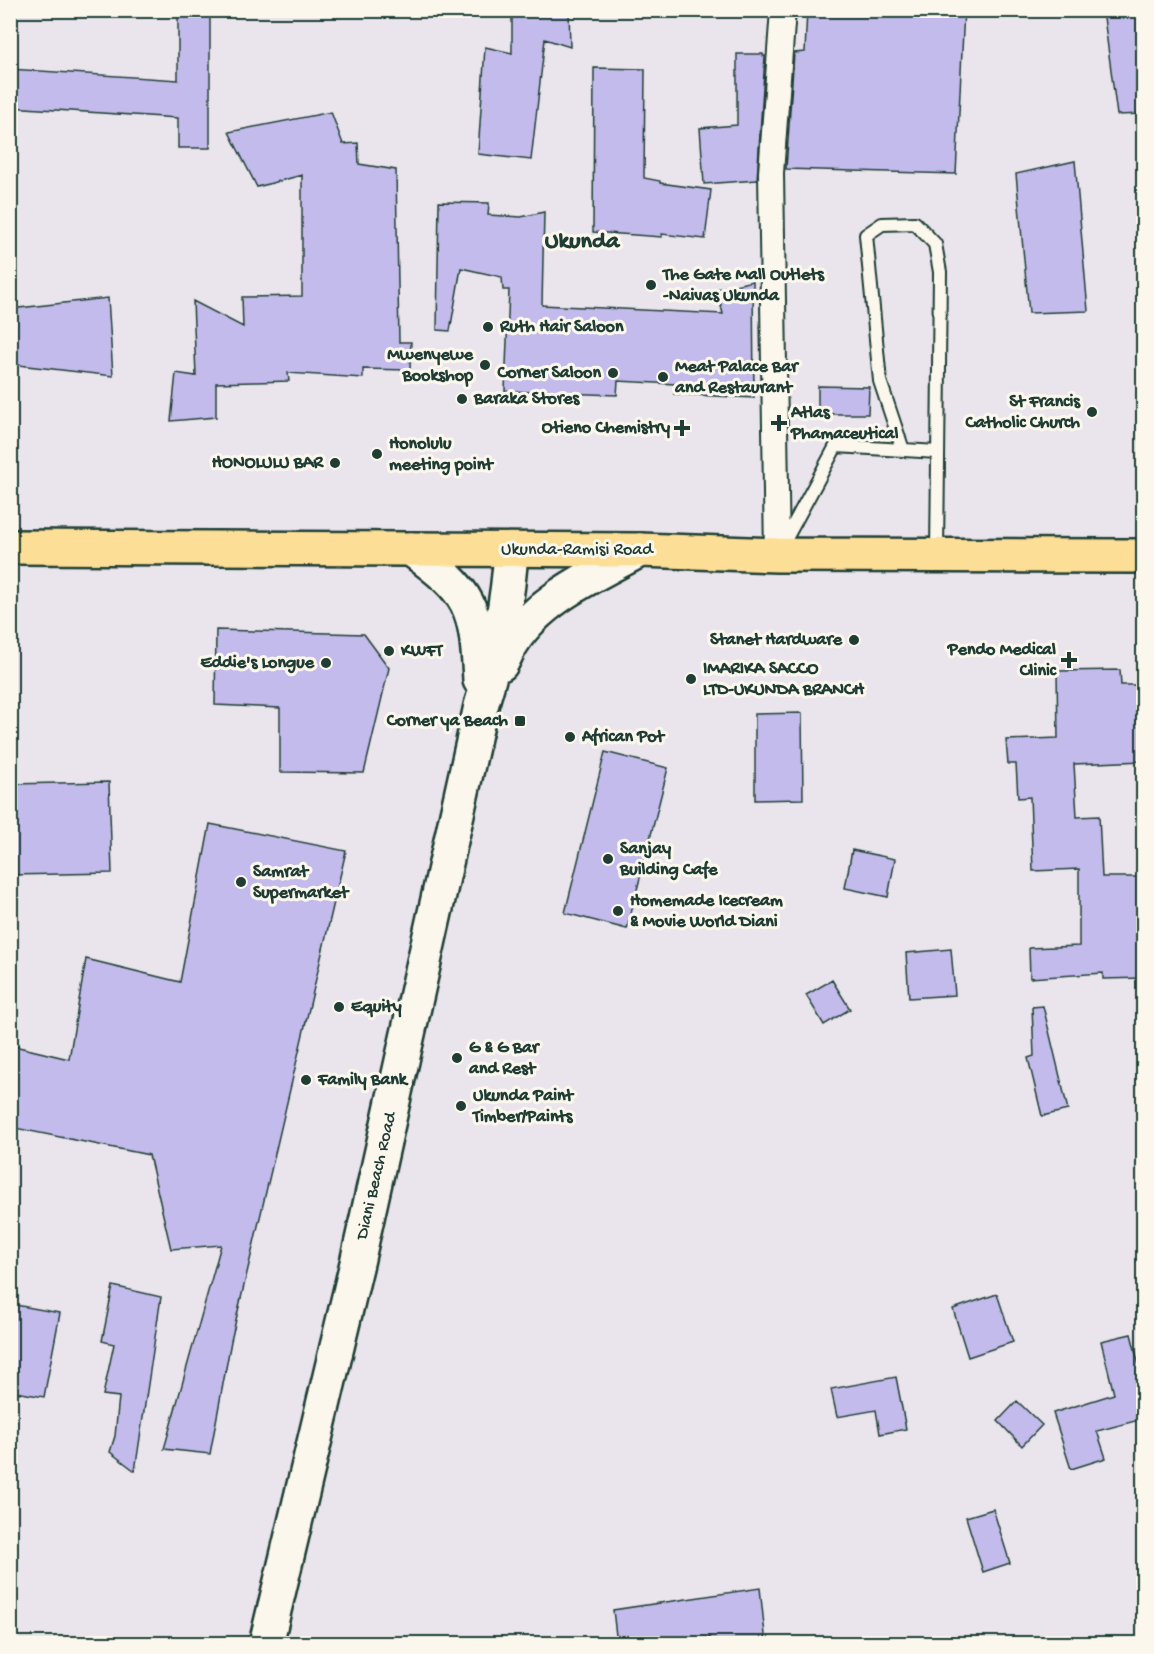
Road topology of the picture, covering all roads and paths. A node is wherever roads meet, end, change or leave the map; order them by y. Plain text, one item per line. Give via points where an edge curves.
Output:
1 (783, 10) edge
2 (903, 450) junction
3 (938, 452) junction
4 (10, 547) edge
5 (411, 549) junction
6 (511, 550) junction
7 (640, 550) junction
8 (777, 555) junction
9 (938, 555) junction
10 (1143, 556) edge
11 (481, 706) junction
12 (266, 1644) edge

1 - 8 street via 771,173
2 - 3 lane
2 - 3 lane via 880,381 866,235 882,224 915,223 935,244 940,272
2 - 8 lane via 836,446
3 - 9 lane
4 - 5 highway, Ukunda-Ramisi Road
5 - 6 highway, Ukunda-Ramisi Road
5 - 11 main road via 446,576 466,598 476,627
6 - 7 highway, Ukunda-Ramisi Road
6 - 11 main road via 499,643
7 - 8 highway, Ukunda-Ramisi Road
7 - 11 main road via 553,601 529,621 512,643
8 - 9 highway, Ukunda-Ramisi Road
9 - 10 highway, Ukunda-Ramisi Road
11 - 12 main road, Diani Beach Road via 357,1263

